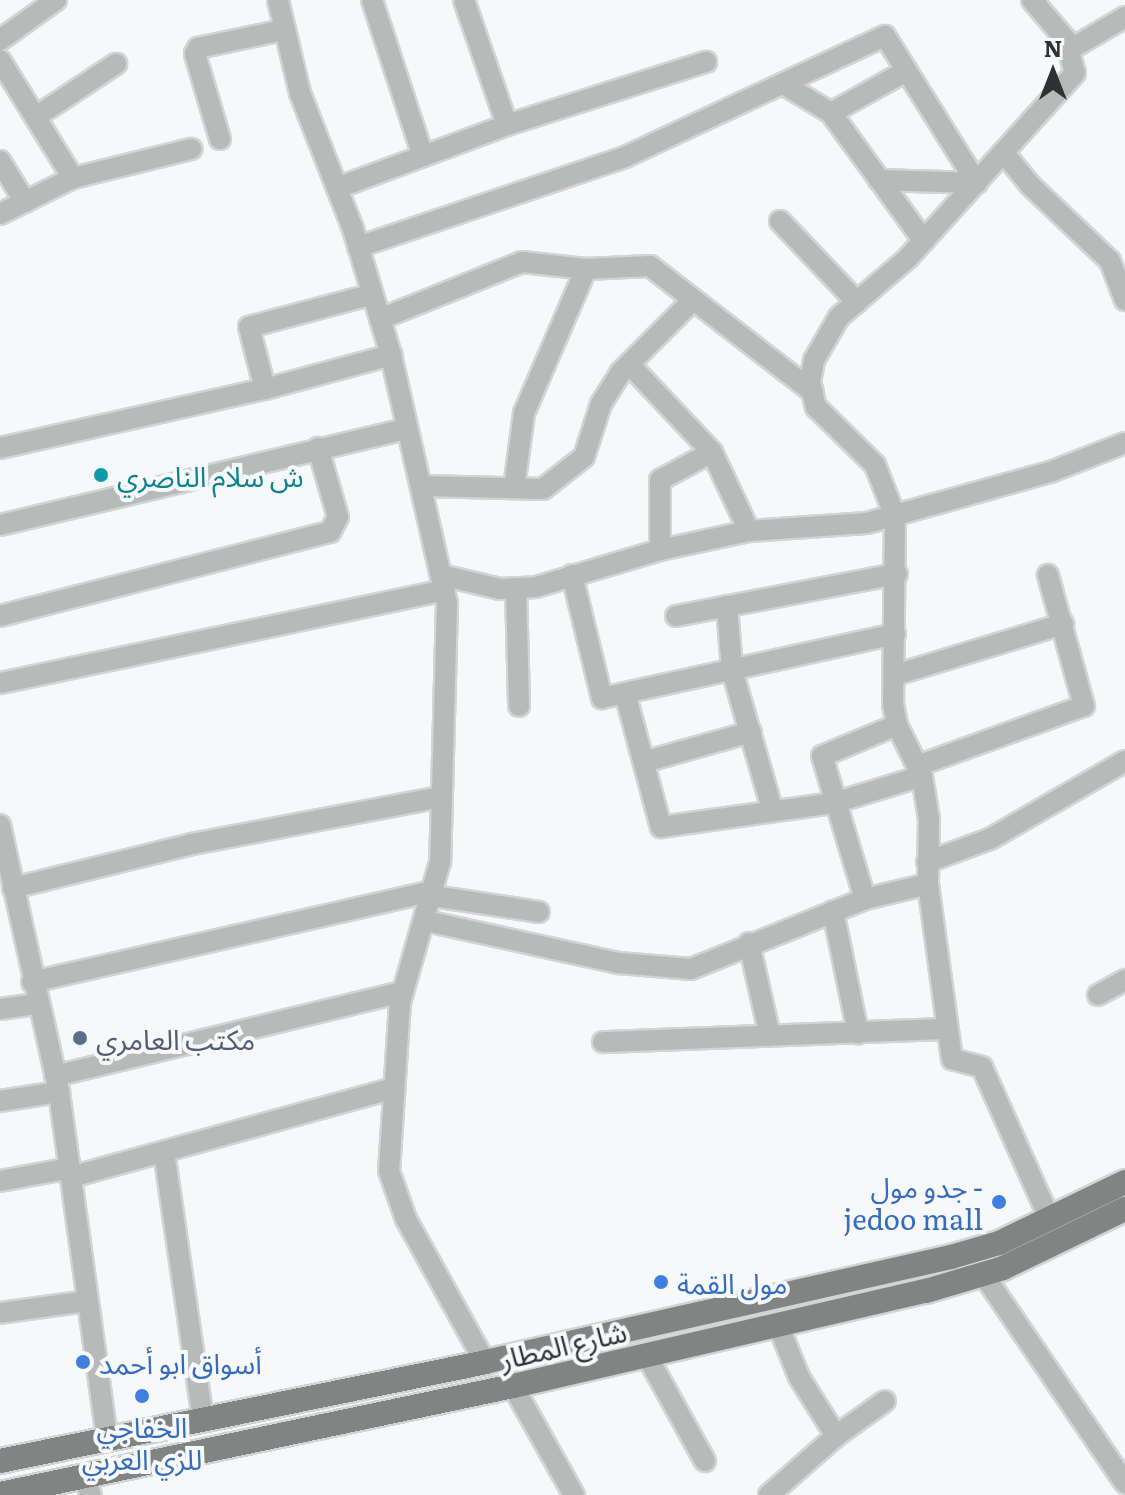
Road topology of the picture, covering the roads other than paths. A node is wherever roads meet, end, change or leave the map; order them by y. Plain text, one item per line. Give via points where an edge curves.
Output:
1 (56, 0) edge
2 (278, 0) edge
3 (372, 0) edge
4 (464, 0) edge
5 (1032, 0) edge
6 (1125, 17) edge
7 (283, 30) junction
8 (0, 40) edge
9 (1069, 50) junction
10 (0, 60) edge
11 (706, 62) dead end
12 (116, 64) dead end
13 (906, 71) junction
14 (783, 84) junction
15 (831, 113) junction
16 (37, 116) junction
17 (507, 125) junction
18 (220, 139) dead end
19 (191, 149) dead end
20 (1004, 153) junction
21 (423, 156) junction
22 (0, 161) edge
23 (73, 178) junction
24 (879, 180) junction
25 (977, 183) junction
26 (337, 188) junction
27 (25, 202) junction
28 (0, 214) edge
29 (780, 221) dead end
30 (924, 241) junction
31 (358, 247) junction
32 (586, 269) junction
33 (373, 294) junction
34 (1125, 300) edge
35 (692, 301) junction
36 (857, 302) junction
37 (380, 319) junction
38 (391, 355) junction
39 (629, 364) junction
40 (265, 389) junction
41 (813, 392) junction
42 (407, 429) junction
43 (1125, 443) edge
44 (0, 448) edge
45 (318, 448) junction
46 (712, 452) junction
47 (423, 486) junction
48 (514, 488) junction
49 (895, 516) junction
50 (0, 525) edge
51 (749, 531) junction
52 (660, 550) junction
53 (897, 574) junction
54 (572, 575) junction
55 (1048, 575) dead end
56 (443, 582) junction
57 (516, 589) junction
58 (727, 606) junction
59 (0, 616) edge
60 (676, 616) dead end
61 (1063, 624) junction
62 (895, 634) junction
63 (732, 670) junction
64 (895, 675) junction
65 (0, 683) edge
66 (625, 693) junction
67 (519, 706) dead end
68 (897, 725) junction
69 (751, 732) junction
70 (1125, 761) edge
71 (644, 762) junction
72 (920, 771) junction
73 (441, 797) junction
74 (834, 803) junction
75 (772, 809) junction
76 (0, 825) edge
77 (927, 862) junction
78 (928, 884) junction
79 (13, 888) junction
80 (433, 894) junction
81 (865, 899) junction
82 (9, 911) edge
83 (833, 911) junction
84 (539, 912) dead end
85 (426, 921) junction
86 (749, 943) junction
87 (1125, 980) edge
88 (32, 982) junction
89 (403, 992) junction
90 (1098, 995) dead end
91 (37, 1004) junction
92 (0, 1009) edge
93 (946, 1029) junction
94 (858, 1033) junction
95 (770, 1036) junction
96 (603, 1042) dead end
97 (57, 1084) junction
98 (394, 1088) junction
99 (0, 1101) edge
100 (164, 1152) junction
101 (71, 1173) junction
102 (0, 1181) edge
103 (1125, 1182) edge
104 (1125, 1209) edge
105 (1050, 1220) junction
106 (918, 1265) junction
107 (875, 1274) junction
108 (983, 1274) junction
109 (926, 1291) junction
110 (87, 1301) junction
111 (883, 1302) junction
112 (0, 1313) edge
113 (779, 1327) junction
114 (647, 1356) junction
115 (485, 1362) junction
116 (513, 1386) junction
117 (885, 1401) dead end
118 (203, 1420) junction
119 (836, 1436) junction
120 (107, 1439) junction
121 (0, 1461) edge
122 (705, 1461) dead end
123 (1125, 1483) edge
124 (88, 1486) edge
125 (0, 1494) edge
126 (574, 1495) edge
127 (769, 1495) edge

1 - 8 street
2 - 7 street
3 - 21 street
4 - 17 street
5 - 9 street
6 - 9 street
7 - 18 street via 198,48 195,54
7 - 26 street via 300,93
9 - 20 street via 1075,73
10 - 16 street
11 - 17 street
12 - 16 street
13 - 14 street via 885,36
13 - 15 street
13 - 25 street
14 - 15 street
14 - 31 street via 625,157
15 - 24 street
16 - 23 street
17 - 21 street
19 - 23 street
20 - 25 street
20 - 34 street via 1110,261
21 - 26 street
22 - 27 street
23 - 27 street
24 - 25 street
24 - 30 street
25 - 30 street
26 - 31 street
27 - 28 street
29 - 36 street
30 - 36 street
31 - 33 street
32 - 35 street via 650,266
32 - 37 street via 522,262
32 - 48 street via 524,413
33 - 37 street
33 - 40 street via 249,327
35 - 39 street
35 - 41 street
36 - 41 street via 839,317 814,360
37 - 38 street
38 - 40 street
38 - 42 street
39 - 46 street
39 - 48 street via 601,404 584,457 543,489
40 - 44 street
41 - 49 street via 816,407 875,465
42 - 45 street
42 - 47 street
43 - 49 street via 1053,471
45 - 50 street
45 - 59 street via 338,517 330,532
46 - 51 street
46 - 52 street via 660,480
47 - 48 street
47 - 56 street
49 - 51 street via 852,525
49 - 53 street
51 - 52 street
52 - 54 street
53 - 58 street
53 - 62 street
54 - 57 street
54 - 66 street via 602,698
55 - 61 street
56 - 57 street
56 - 65 street
56 - 73 street
57 - 67 street
58 - 60 street
58 - 63 street
61 - 64 street
61 - 72 street via 1084,706
62 - 63 street
62 - 64 street
63 - 66 street
63 - 69 street
64 - 68 street
66 - 71 street
68 - 72 street
68 - 74 street via 822,756
69 - 71 street
69 - 75 street
70 - 77 street via 990,839
71 - 75 street via 661,827
72 - 74 street
72 - 77 street via 929,819
73 - 79 street via 192,844
73 - 80 street via 440,862
74 - 75 street
74 - 81 street
76 - 79 street
77 - 78 street
78 - 81 street
78 - 93 street
79 - 82 street
80 - 84 street
80 - 85 street
80 - 88 street
81 - 83 street
82 - 88 street
83 - 86 street
83 - 94 street
85 - 86 street via 662,968 691,969
85 - 89 street
86 - 95 street
87 - 90 street
88 - 91 street
89 - 97 street
89 - 98 street via 393,1044
91 - 92 street
91 - 97 street
93 - 94 street
93 - 105 street via 952,1059 982,1067
94 - 95 street
95 - 96 street
97 - 99 street
97 - 101 street
98 - 100 street
98 - 115 street via 392,1182 406,1219
100 - 101 street
100 - 118 street
101 - 102 street
101 - 110 street
103 - 105 main road, شارع المطار
104 - 108 main road, شارع المطار via 1055,1246
105 - 106 main road, شارع المطار via 999,1243
106 - 107 main road, شارع المطار
106 - 109 main road via 917,1277
107 - 111 main road via 885,1289
107 - 115 main road, شارع المطار
108 - 109 main road, شارع المطار
108 - 123 street
109 - 111 main road, شارع المطار
110 - 112 street
110 - 120 street
111 - 113 main road, شارع المطار
113 - 114 main road, شارع المطار
113 - 119 street via 799,1377
114 - 116 main road, شارع المطار
114 - 122 street
115 - 118 main road, شارع المطار
116 - 124 main road, شارع المطار
116 - 126 street
117 - 119 street
118 - 120 main road, شارع المطار
119 - 127 street
120 - 121 main road, شارع المطار
124 - 125 main road, شارع المطار

